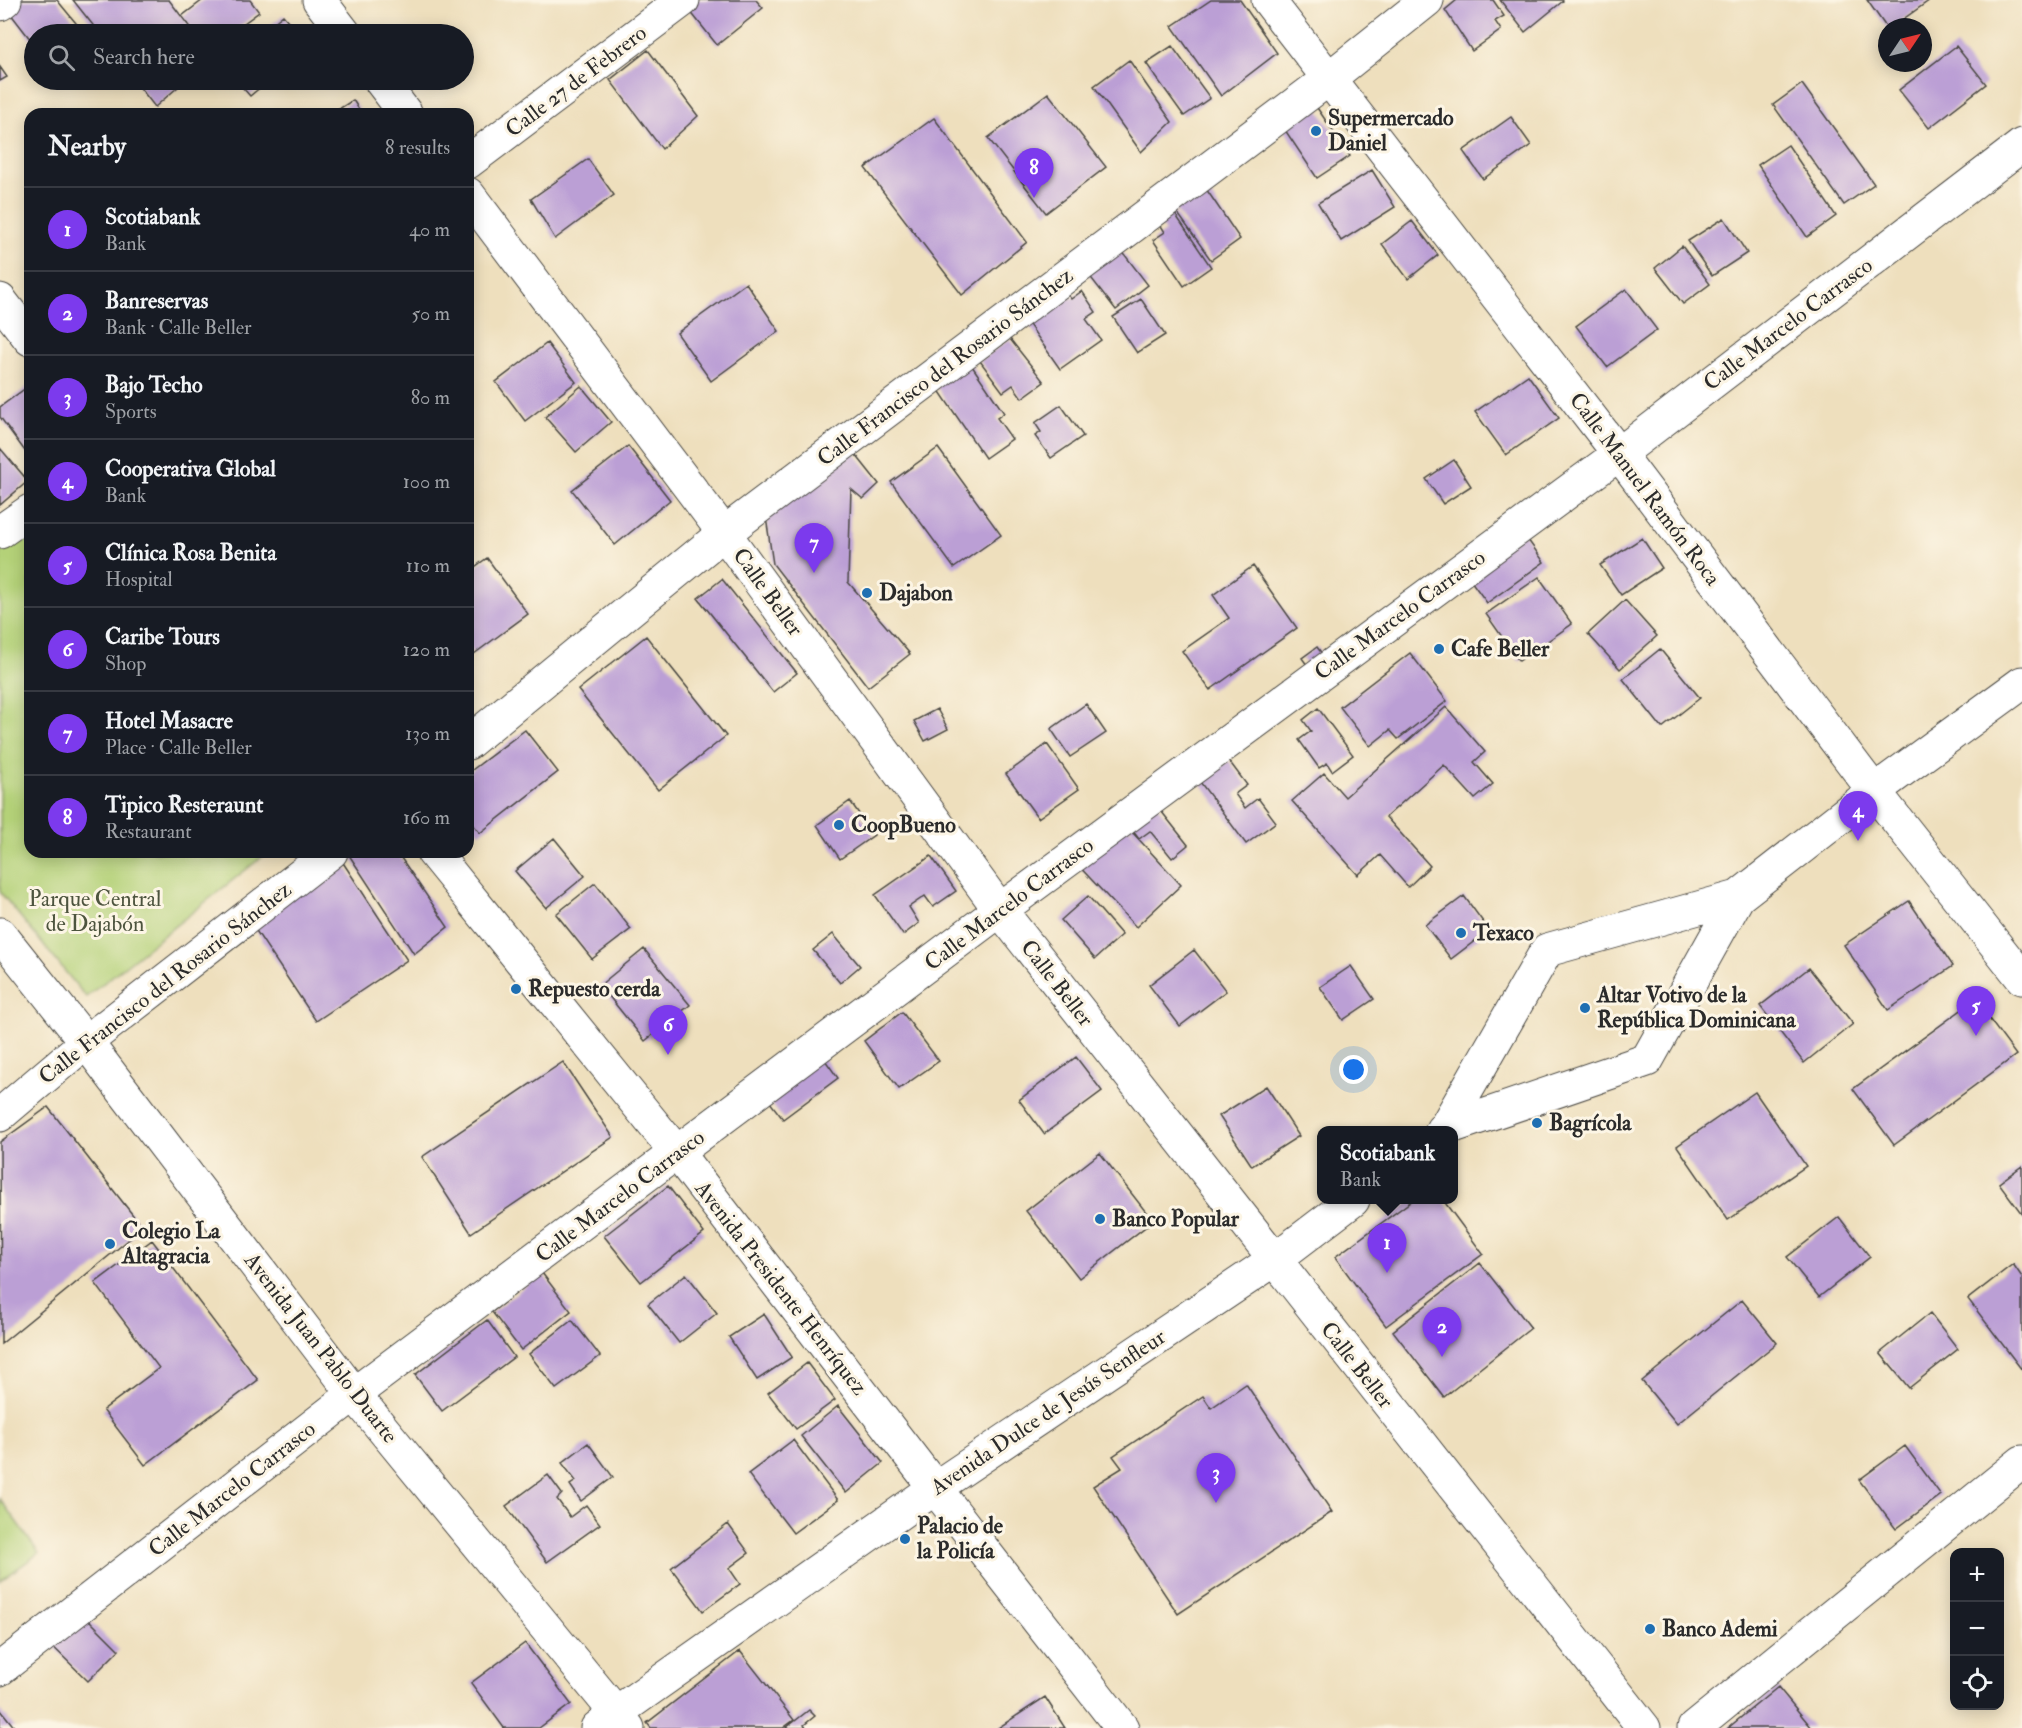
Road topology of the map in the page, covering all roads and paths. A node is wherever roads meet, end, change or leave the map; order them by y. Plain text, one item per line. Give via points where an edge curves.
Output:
1 (5, 0) edge
2 (319, 0) edge
3 (683, 0) edge
4 (1268, 0) edge
5 (1427, 0) edge
6 (0, 4) edge
7 (337, 24) edge
8 (1327, 80) junction
9 (388, 90) edge
10 (401, 108) edge
11 (2022, 145) edge
12 (474, 157) edge
13 (474, 202) edge
14 (0, 300) edge
15 (24, 331) edge
16 (1619, 454) junction
17 (24, 515) edge
18 (0, 532) edge
19 (724, 533) junction
20 (2022, 683) edge
21 (474, 738) edge
22 (1874, 791) junction
23 (323, 858) edge
24 (438, 858) edge
25 (1738, 897) junction
26 (1000, 910) junction
27 (0, 934) edge
28 (2022, 978) edge
29 (86, 1042) junction
30 (0, 1115) edge
31 (1446, 1126) edge
32 (1456, 1126) edge
33 (677, 1153) junction
34 (1348, 1204) edge
35 (1274, 1260) junction
36 (354, 1394) junction
37 (2022, 1462) edge
38 (935, 1488) junction
39 (0, 1669) edge
40 (613, 1723) edge
41 (1122, 1728) edge
42 (1644, 1728) edge
43 (1694, 1728) edge

1 - 6 street
2 - 7 street
3 - 12 street, Calle 27 de Febrero
4 - 8 street, Calle Manuel Ramón Roca
5 - 8 street, Calle Francisco del Rosario Sánchez
8 - 16 street, Calle Manuel Ramón Roca
8 - 19 street, Calle Francisco del Rosario Sánchez
9 - 10 street
11 - 16 street, Calle Marcelo Carrasco
13 - 19 street, Calle Beller
14 - 15 street
16 - 22 street, Calle Manuel Ramón Roca
16 - 26 street, Calle Marcelo Carrasco
17 - 18 street
19 - 21 street, Calle Francisco del Rosario Sánchez
19 - 26 street, Calle Beller
20 - 22 street
22 - 25 street
22 - 28 street, Calle Manuel Ramón Roca
23 - 29 street, Calle Francisco del Rosario Sánchez
24 - 33 street, Avenida Presidente Henríquez
25 - 31 street via 1547,950
25 - 32 street via 1647,1060
26 - 33 street, Calle Marcelo Carrasco
26 - 35 street, Calle Beller
27 - 29 street, Avenida Juan Pablo Duarte
29 - 30 street, Calle Francisco del Rosario Sánchez
29 - 36 street, Avenida Juan Pablo Duarte
33 - 36 street, Calle Marcelo Carrasco
33 - 38 street, Avenida Presidente Henríquez
34 - 35 street, Avenida Dulce de Jesús Senfleur
35 - 38 street, Avenida Dulce de Jesús Senfleur
35 - 42 street, Calle Beller
36 - 39 street, Calle Marcelo Carrasco
36 - 40 street, Avenida Juan Pablo Duarte
37 - 43 street
38 - 40 street, Avenida Dulce de Jesús Senfleur
38 - 41 street, Avenida Presidente Henríquez

